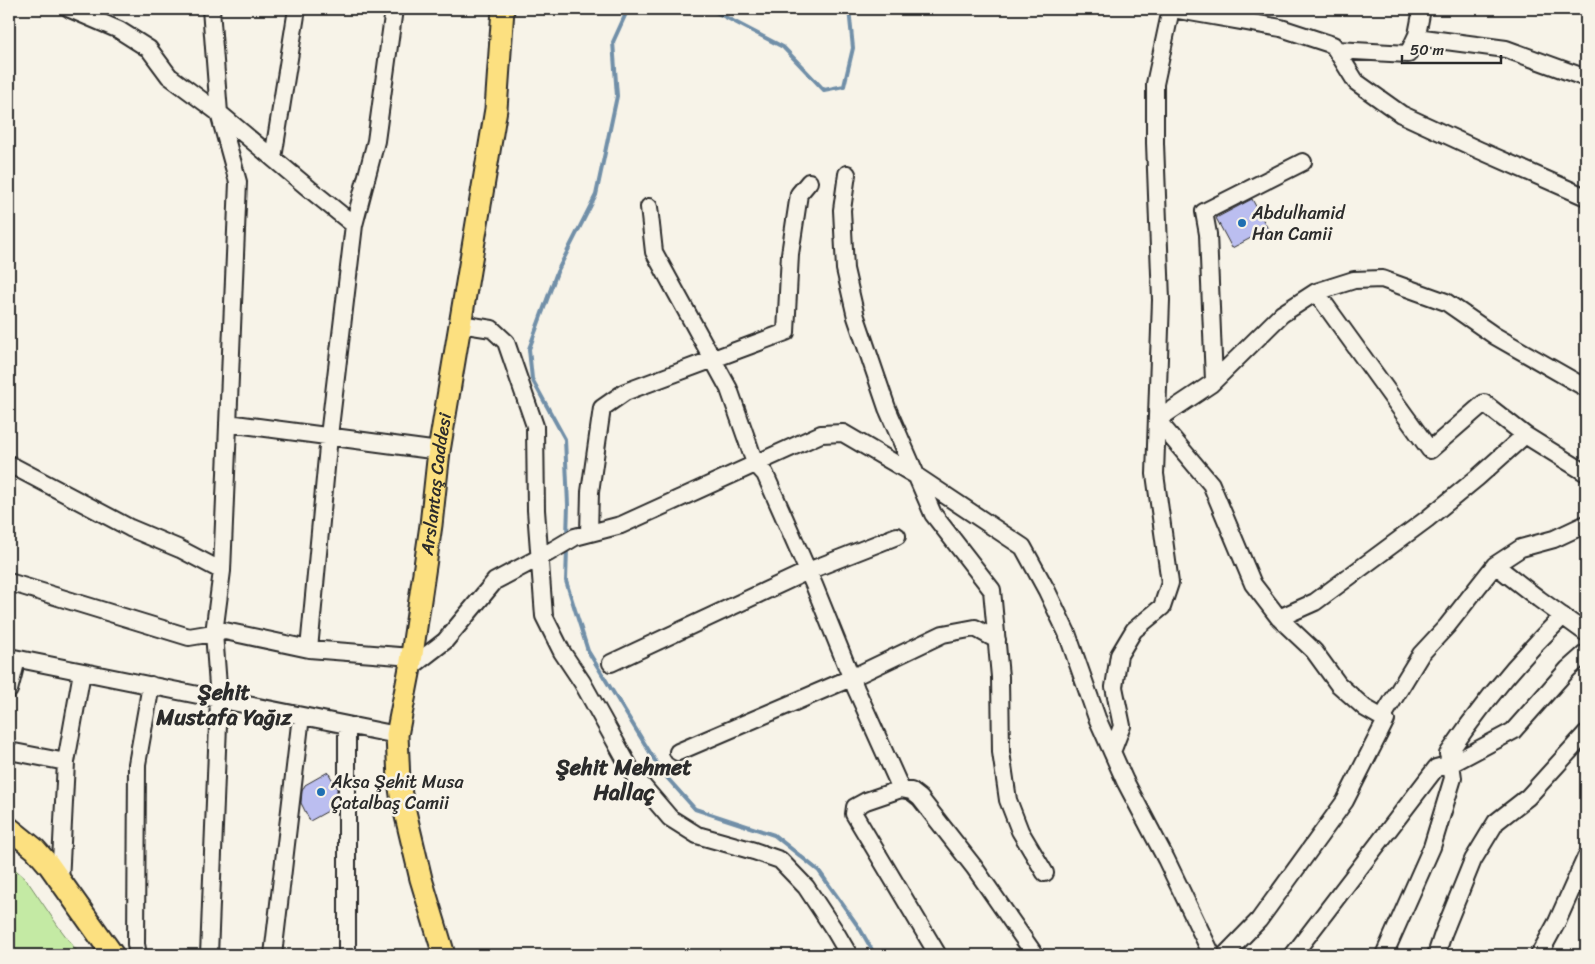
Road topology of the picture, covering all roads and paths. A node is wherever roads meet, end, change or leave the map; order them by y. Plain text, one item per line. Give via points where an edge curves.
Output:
1 (70, 9) edge
2 (211, 9) edge
3 (297, 9) edge
4 (394, 9) edge
5 (503, 9) edge
6 (1172, 9) edge
7 (1422, 9) edge
8 (1416, 37) junction
9 (1337, 50) junction
10 (1586, 78) edge
11 (219, 113) junction
12 (273, 158) junction
13 (1304, 162) dead end
14 (847, 174) dead end
15 (809, 182) dead end
16 (1586, 197) edge
17 (649, 207) dead end
18 (354, 225) junction
19 (1316, 292) junction
20 (460, 324) junction
21 (712, 359) junction
22 (1214, 381) junction
23 (1586, 388) edge
24 (1157, 420) junction
25 (228, 424) junction
26 (1525, 434) junction
27 (329, 436) junction
28 (439, 451) junction
29 (755, 463) junction
30 (9, 464) edge
31 (1586, 473) edge
32 (915, 475) junction
33 (1586, 524) edge
34 (582, 535) junction
35 (897, 536) dead end
36 (544, 555) junction
37 (1495, 565) junction
38 (222, 571) junction
39 (808, 571) junction
40 (9, 582) edge
41 (1563, 616) junction
42 (1279, 618) junction
43 (214, 633) junction
44 (1586, 634) edge
45 (996, 640) junction
46 (309, 649) junction
47 (1586, 653) edge
48 (13, 658) edge
49 (411, 663) junction
50 (611, 663) dead end
51 (82, 672) junction
52 (851, 678) junction
53 (151, 685) junction
54 (9, 690) edge
55 (219, 699) junction
56 (301, 716) junction
57 (1382, 718) junction
58 (347, 725) junction
59 (1586, 733) edge
60 (397, 735) junction
61 (9, 751) edge
62 (678, 752) dead end
63 (1112, 752) junction
64 (66, 762) junction
65 (1451, 764) junction
66 (901, 789) junction
67 (9, 828) edge
68 (1586, 856) edge
69 (1045, 874) dead end
70 (60, 882) junction
71 (113, 955) edge
72 (138, 955) edge
73 (208, 955) edge
74 (273, 955) edge
75 (347, 955) edge
76 (444, 955) edge
77 (849, 955) edge
78 (938, 955) edge
79 (1035, 955) edge
80 (1212, 955) edge
81 (1225, 955) edge
82 (1293, 955) edge
83 (1384, 955) edge
84 (1436, 955) edge
85 (1539, 955) edge

1 - 11 street via 119,30 149,50 169,76
2 - 11 street
3 - 12 street
4 - 18 street via 376,141
5 - 20 main road, Arslantaş Caddesi via 496,109
6 - 9 street via 1281,28 1333,45
6 - 24 street via 1155,84 1161,300
7 - 8 street
8 - 9 street via 1408,54
8 - 10 street via 1506,49
9 - 16 street via 1356,82 1401,114
11 - 12 street
11 - 25 street via 238,182
12 - 18 street
13 - 22 street via 1204,212 1208,234
14 - 32 street via 842,210 847,279 856,317 881,390
15 - 21 street via 799,194 790,254 786,332
17 - 21 street via 654,252
18 - 27 street
19 - 22 street via 1282,314
19 - 23 street via 1354,280 1382,279 1446,302 1495,336
19 - 26 street via 1430,450 1484,403
20 - 28 main road, Arslantaş Caddesi
20 - 36 street via 492,329 506,342 535,426 536,510
21 - 29 street via 728,389
21 - 34 street via 625,392 602,408
22 - 24 street
24 - 42 street via 1211,484 1253,584
24 - 63 street via 1155,474 1170,583 1162,607 1134,630 1119,655 1114,687 1122,726
25 - 27 street
25 - 38 street
26 - 31 street
26 - 42 street via 1427,520 1315,602
27 - 28 street
27 - 46 street
28 - 49 main road, Arslantaş Caddesi
29 - 32 street via 821,434 843,433
29 - 34 street via 621,525
29 - 39 street via 765,474
30 - 38 street via 130,528
32 - 45 street via 933,514 992,590
32 - 63 street via 1023,547 1067,633
33 - 37 street via 1554,539 1521,548
34 - 36 street
35 - 39 street
36 - 49 street via 495,581 445,641
36 - 77 street via 544,616 635,777 670,818 696,835 780,860 806,888
37 - 41 street
37 - 57 street via 1421,654
38 - 43 street
39 - 50 street
39 - 52 street
40 - 43 street via 188,638
41 - 44 street
41 - 65 street via 1470,722 1448,754
42 - 57 street via 1314,651 1338,684
43 - 46 street via 225,631
43 - 55 street
45 - 52 street via 975,628 943,634
45 - 69 street via 1001,752 1008,800 1020,831
46 - 49 street
47 - 65 street via 1513,731
48 - 51 street
48 - 54 street
49 - 60 main road, Arslantaş Caddesi
51 - 53 street
51 - 64 street
52 - 62 street
52 - 66 street
53 - 55 street
53 - 72 street via 138,764
55 - 56 street
55 - 73 street
56 - 58 street
56 - 74 street
57 - 81 street via 1386,720 1345,801 1259,920
58 - 60 street
58 - 75 street
59 - 84 street via 1528,796 1496,822 1473,860
60 - 76 main road, Arslantaş Caddesi via 401,795
61 - 64 street
63 - 80 street
64 - 70 street
65 - 82 street via 1436,768
65 - 83 street via 1453,778 1432,847
66 - 78 street via 866,801 855,807 854,814
66 - 79 street via 920,798 974,867
67 - 70 main road via 36,849
68 - 85 street
70 - 71 main road

